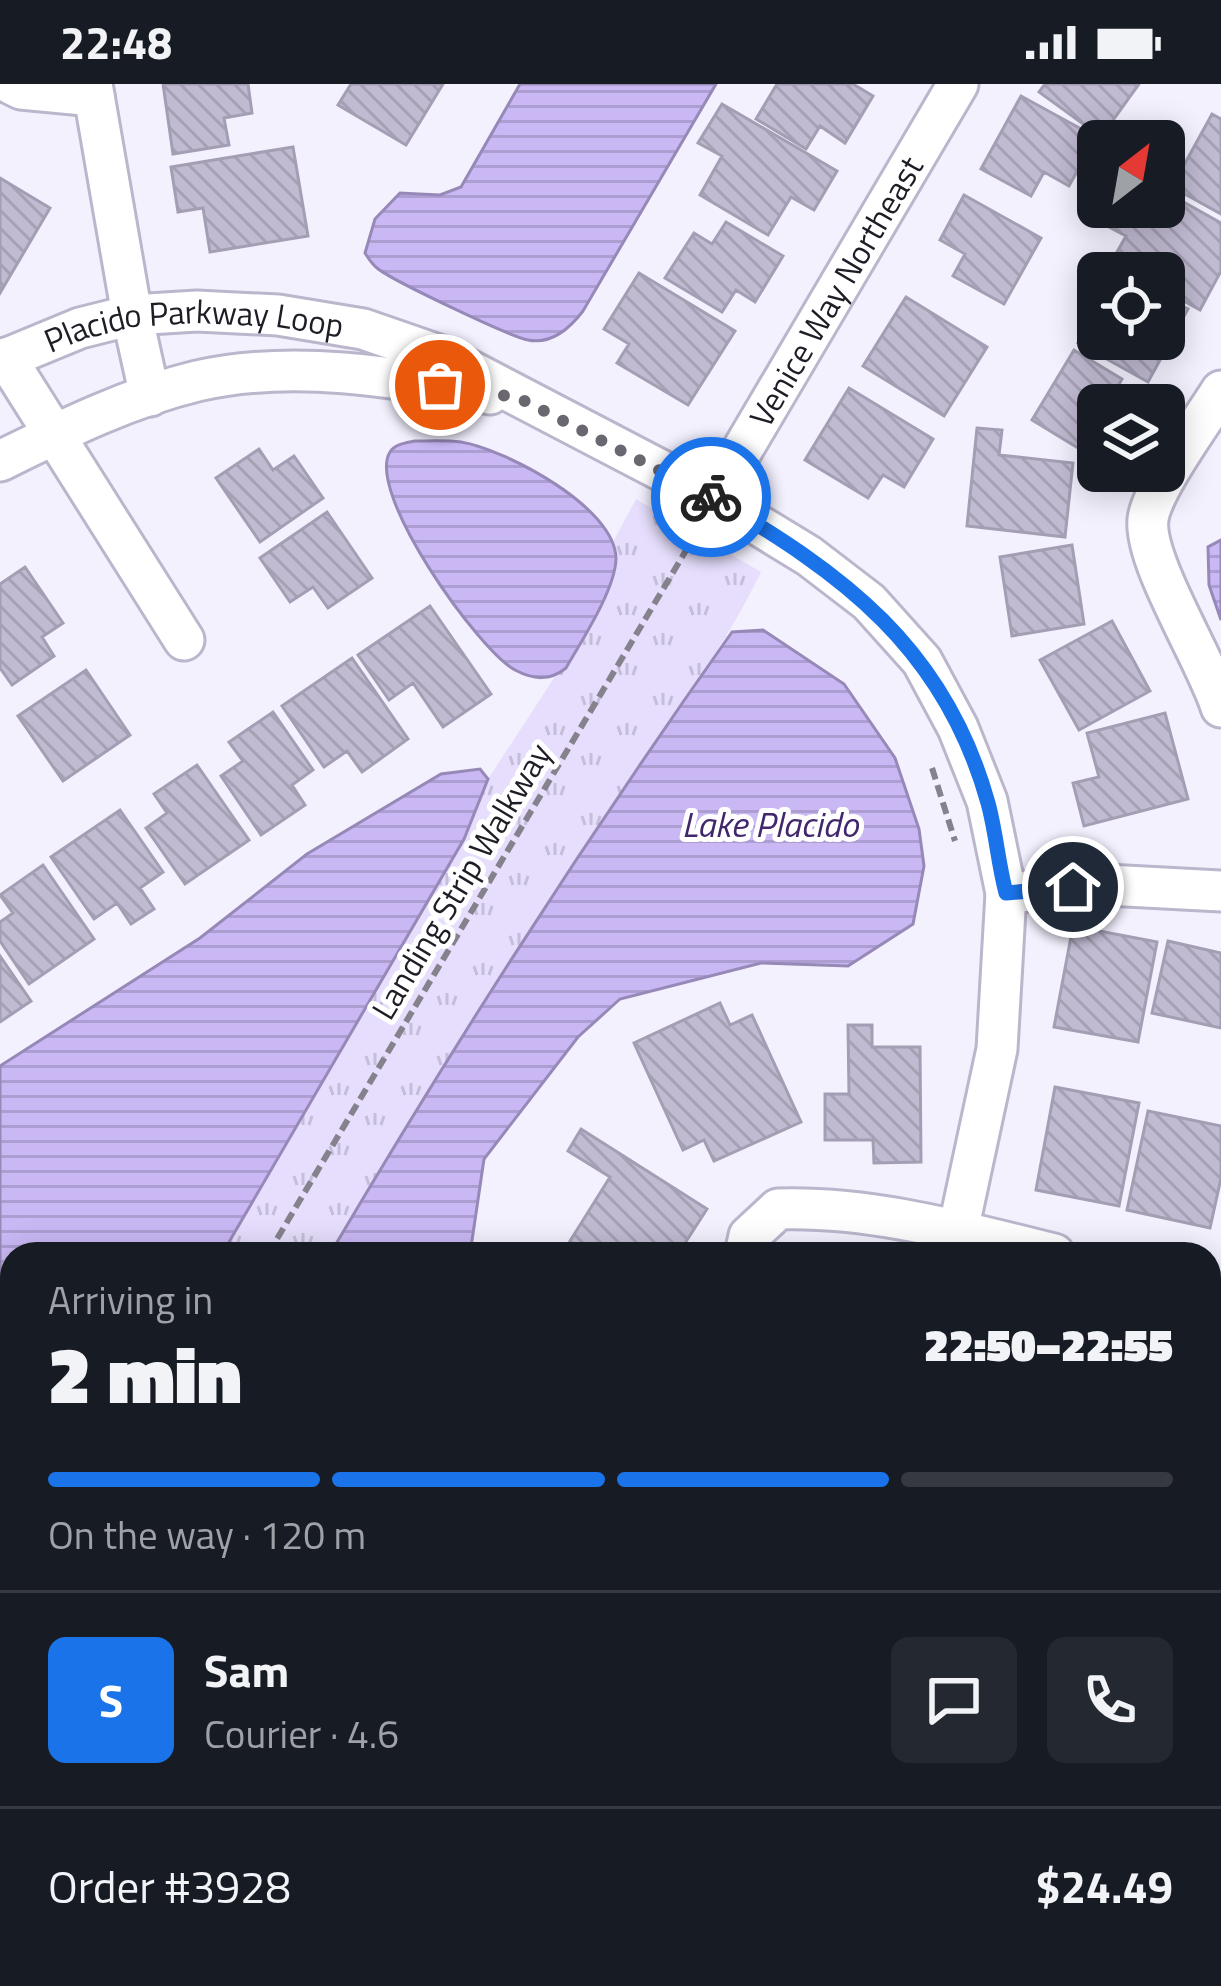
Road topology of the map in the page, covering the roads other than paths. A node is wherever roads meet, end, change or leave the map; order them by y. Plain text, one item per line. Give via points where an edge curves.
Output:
1 (11, 84) edge
2 (958, 84) edge
3 (93, 90) edge
4 (132, 315) junction
5 (3, 359) edge
6 (1221, 391) edge
7 (150, 396) junction
8 (519, 398) junction
9 (52, 435) junction
10 (0, 461) edge
11 (701, 520) junction
12 (184, 640) dead end
13 (1221, 707) edge
14 (1221, 891) edge
15 (1006, 893) junction
16 (748, 1242) edge
17 (954, 1242) edge

1 - 3 street
2 - 11 street, Venice Way Northeast
3 - 4 street
4 - 5 street, Placido Parkway Loop
4 - 7 street
4 - 8 street, Placido Parkway Loop via 278,315 363,329 444,357
5 - 9 street
6 - 13 street via 1148,517 1152,555
7 - 8 street, Placido Parkway Loop via 286,370
7 - 9 street, Placido Parkway Loop
8 - 11 street, Placido Parkway Loop
9 - 10 street, Placido Parkway Loop
9 - 12 street
11 - 15 street, Placido Parkway Loop via 809,556 869,602 922,661 987,801
14 - 15 street via 1107,885
15 - 17 street, Placido Parkway Loop via 997,1049
16 - 17 street via 778,1209 816,1208

